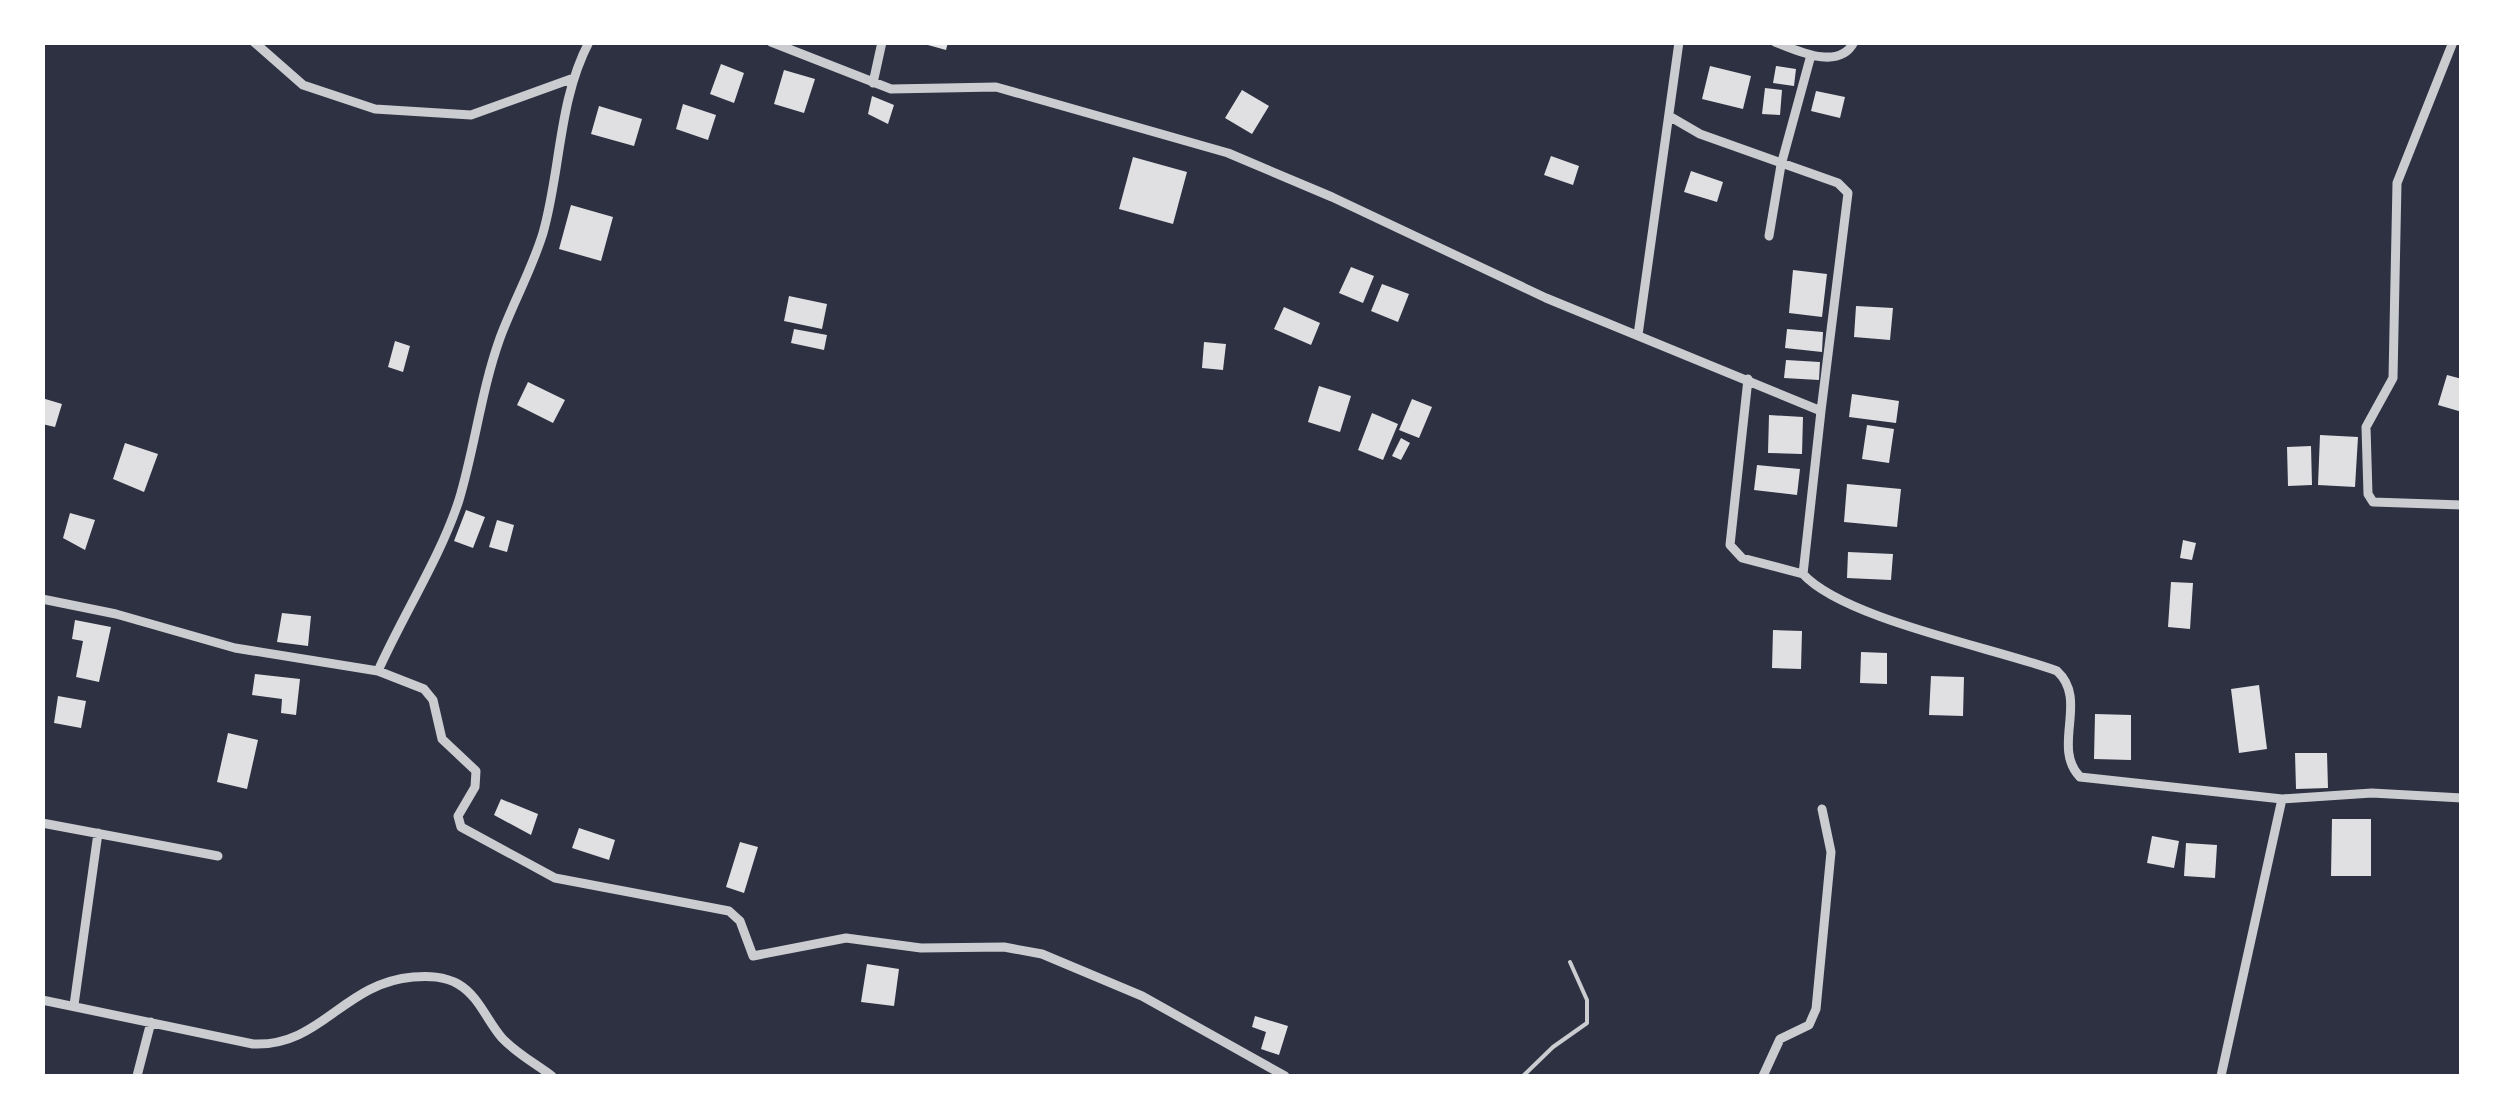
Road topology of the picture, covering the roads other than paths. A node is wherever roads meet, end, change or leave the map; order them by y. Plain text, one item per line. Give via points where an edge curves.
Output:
1 (254, 42) edge
2 (589, 42) edge
3 (771, 42) edge
4 (882, 42) edge
5 (1679, 42) edge
6 (1775, 42) edge
7 (1854, 42) edge
8 (2453, 42) edge
9 (1811, 55) junction
10 (572, 78) junction
11 (873, 83) junction
12 (1669, 116) junction
13 (1781, 164) junction
14 (1769, 236) dead end
15 (1638, 335) junction
16 (1748, 379) junction
17 (1821, 411) junction
18 (2462, 505) edge
19 (1803, 574) junction
20 (42, 600) edge
21 (378, 671) junction
22 (2462, 798) edge
23 (2282, 799) junction
24 (1822, 809) dead end
25 (42, 824) edge
26 (98, 833) junction
27 (218, 856) dead end
28 (1570, 962) dead end
29 (42, 1000) edge
30 (74, 1005) junction
31 (151, 1022) junction
32 (136, 1076) edge
33 (552, 1076) edge
34 (1284, 1076) edge
35 (1524, 1076) edge
36 (1763, 1076) edge
37 (2221, 1076) edge

1 - 10 street via 302,84 375,109 471,115
2 - 10 street
3 - 11 street
4 - 11 street
5 - 12 street
6 - 9 street
7 - 9 street via 1841,56
8 - 18 street via 2397,183 2393,378 2366,427 2373,502
9 - 13 street
10 - 21 street via 545,224 499,341 459,498
11 - 15 street via 914,91 996,88 1176,136 1332,197
12 - 13 street
12 - 15 street
13 - 14 street
13 - 17 street via 1838,182 1848,193
15 - 16 street
16 - 17 street
16 - 19 street via 1730,546 1742,558
17 - 19 street
19 - 23 street via 1824,592 1884,617 2057,670 2072,694 2069,756 2080,777
20 - 21 street via 234,648
21 - 34 street via 424,689 434,700 442,739 476,772 458,816 461,826 549,875 729,911 757,958 846,938 1042,954 1142,996
22 - 23 street via 2372,793
23 - 37 street
24 - 36 street via 1831,852 1816,1009 1810,1025 1780,1038
25 - 26 street
26 - 27 street
26 - 30 street
28 - 35 lane via 1587,1000 1588,1023
29 - 30 street
30 - 31 street
31 - 32 street
31 - 33 street via 278,1045 386,980 441,977 468,990 502,1038

